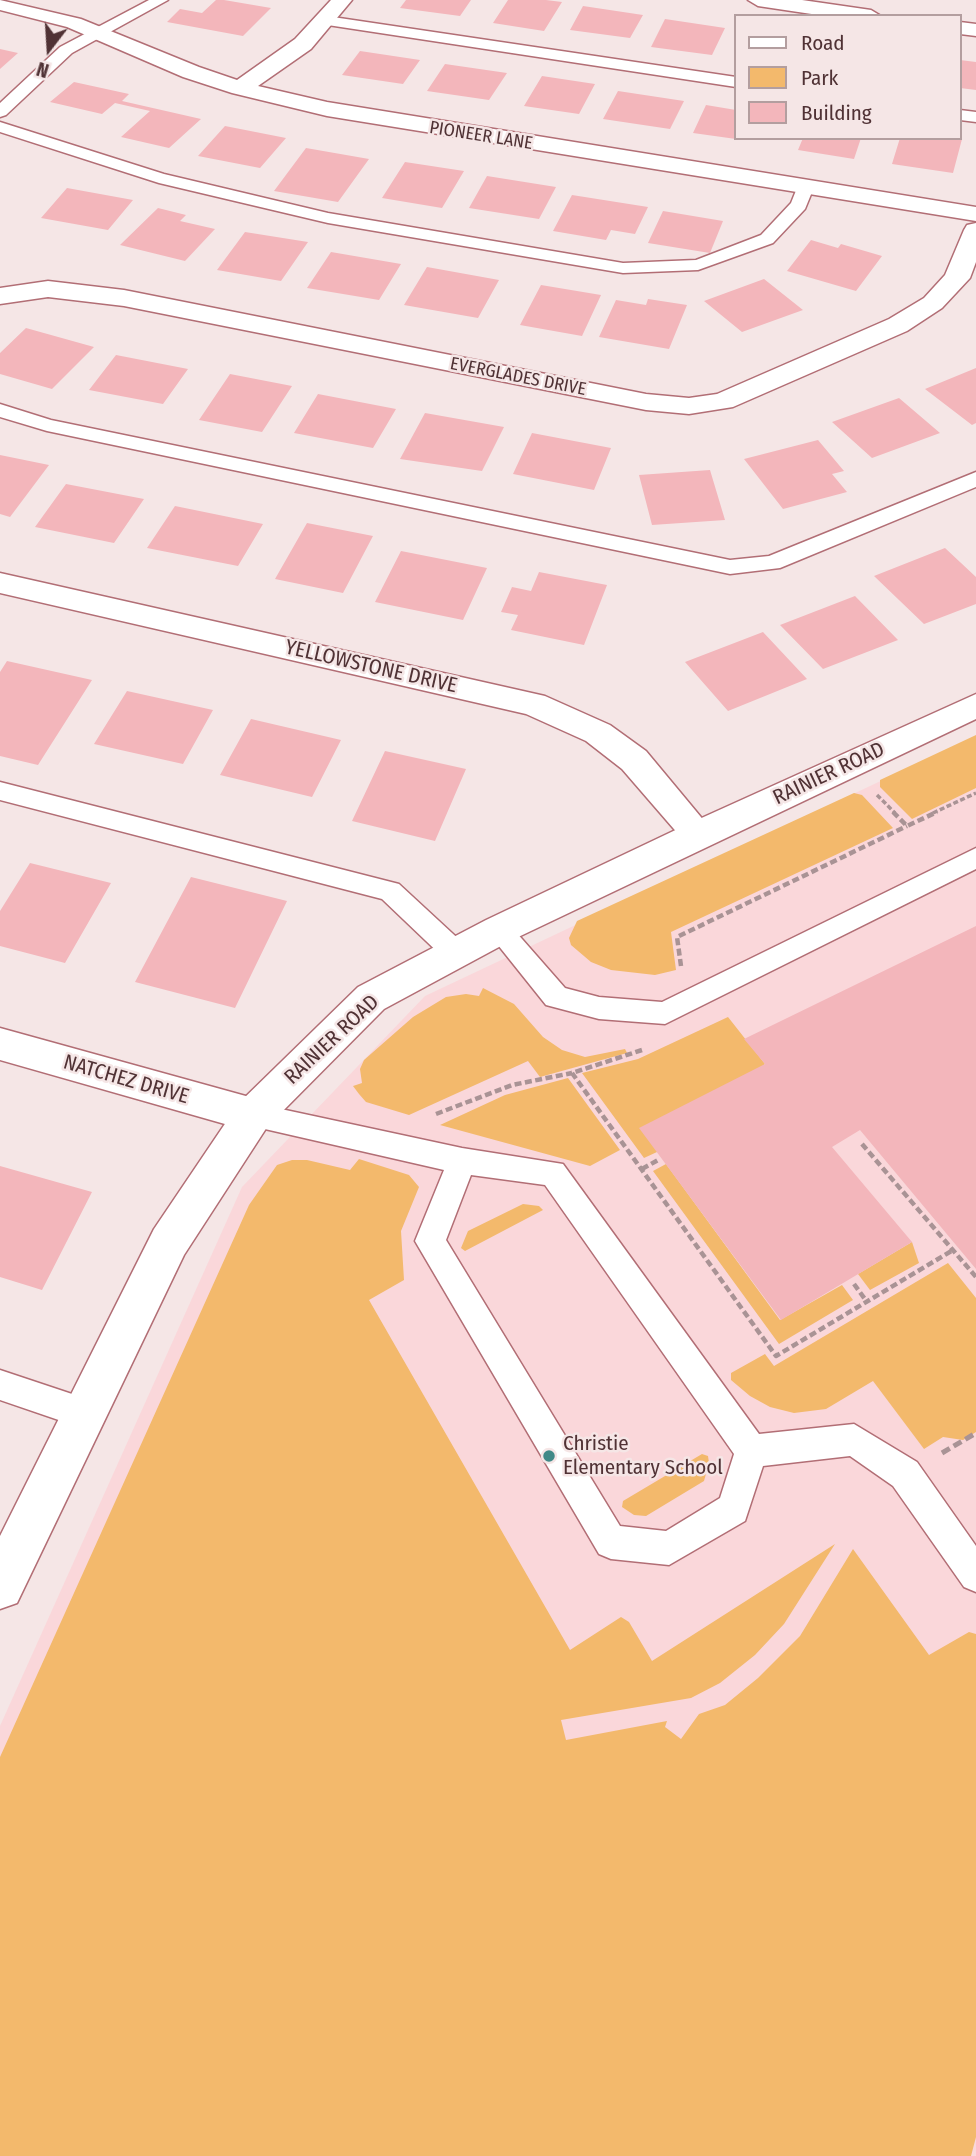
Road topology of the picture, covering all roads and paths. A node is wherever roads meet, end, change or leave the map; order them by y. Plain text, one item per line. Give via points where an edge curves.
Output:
1 (160, 0) edge
2 (342, 0) edge
3 (758, 0) edge
4 (0, 4) edge
5 (857, 14) edge
6 (326, 21) junction
7 (98, 32) junction
8 (734, 82) edge
9 (240, 88) junction
10 (0, 113) edge
11 (0, 127) edge
12 (805, 187) junction
13 (976, 214) edge
14 (976, 230) edge
15 (0, 296) edge
16 (0, 410) edge
17 (976, 479) edge
18 (0, 583) edge
19 (976, 706) edge
20 (0, 791) edge
21 (875, 792) dead end
22 (976, 793) edge
23 (907, 826) junction
24 (698, 834) junction
25 (976, 858) edge
26 (499, 930) junction
27 (456, 953) junction
28 (682, 972) dead end
29 (0, 1045) edge
30 (648, 1047) dead end
31 (572, 1073) junction
32 (253, 1115) junction
33 (430, 1116) dead end
34 (862, 1144) dead end
35 (658, 1160) dead end
36 (462, 1161) junction
37 (642, 1169) junction
38 (953, 1250) junction
39 (976, 1277) edge
40 (854, 1284) dead end
41 (867, 1302) junction
42 (0, 1385) edge
43 (85, 1413) junction
44 (751, 1451) junction
45 (976, 1575) edge
46 (0, 1586) edge

1 - 7 lane
2 - 6 street
3 - 5 street
4 - 7 street, PIONEER LANE
6 - 8 lane
6 - 9 street via 303,44
7 - 9 street, PIONEER LANE
7 - 10 lane via 65,50
9 - 12 street, PIONEER LANE via 385,121
11 - 12 lane via 159,178 328,218 623,268 698,265 768,239 799,205
12 - 13 street, PIONEER LANE
14 - 15 street, EVERGLADES DRIVE via 957,278 933,303 898,325 723,401 689,406 646,402 124,298 48,289
16 - 17 lane via 47,425 730,567 772,563
18 - 24 street, YELLOWSTONE DRIVE via 534,704 598,733 634,760
19 - 24 street, RAINIER ROAD
20 - 27 lane via 390,891
21 - 23 path
22 - 23 path
23 - 28 path via 677,937
24 - 26 street, RAINIER ROAD
25 - 26 lane via 665,1013 599,1008 556,997
26 - 27 street, RAINIER ROAD
27 - 32 street, RAINIER ROAD via 371,998
29 - 32 street, NATCHEZ DRIVE
30 - 31 path
31 - 33 path via 512,1085
31 - 37 path
32 - 36 lane
32 - 43 street, RAINIER ROAD via 169,1242
34 - 38 path
35 - 37 path
36 - 44 lane via 553,1173
36 - 44 lane via 430,1241 611,1542 669,1548 733,1508
37 - 41 path via 776,1356
38 - 39 path
38 - 41 path
40 - 41 path
42 - 43 lane
43 - 46 street, RAINIER ROAD
44 - 45 lane via 854,1440 905,1474

